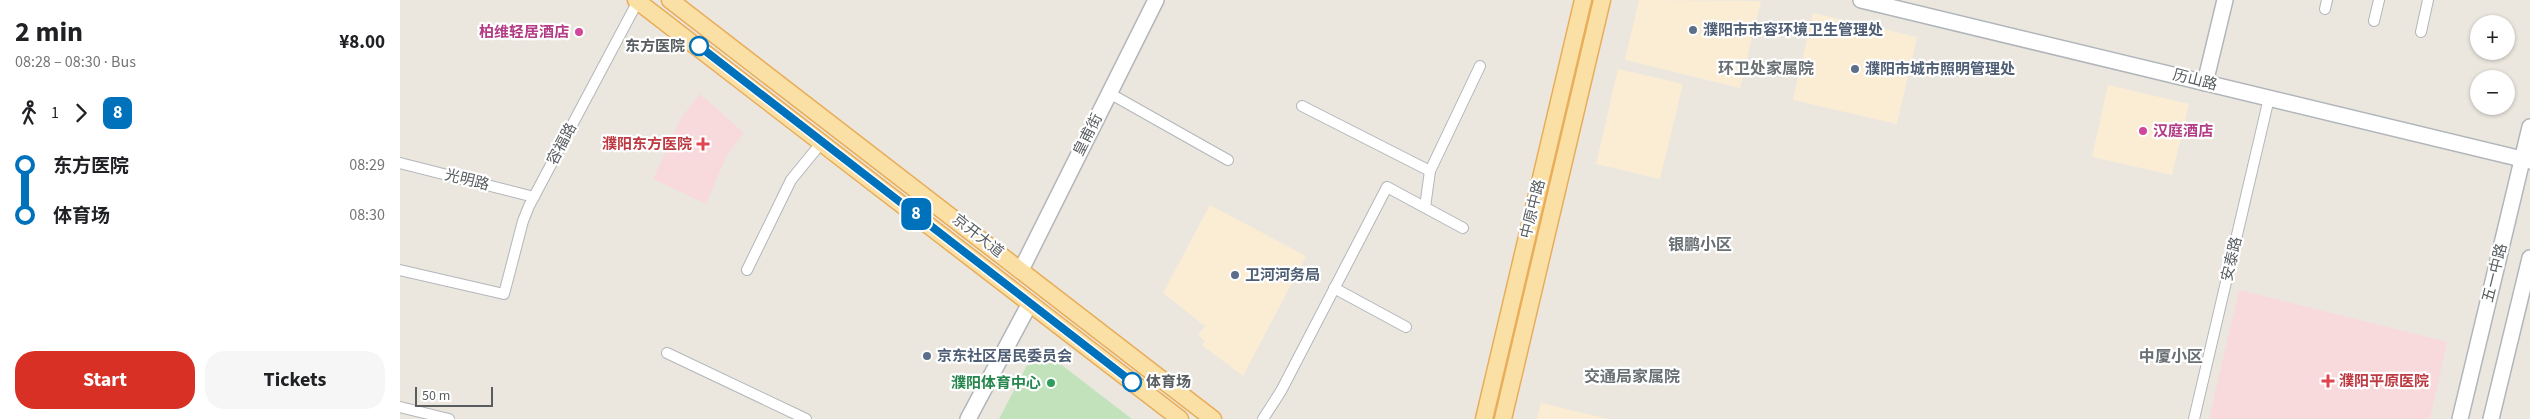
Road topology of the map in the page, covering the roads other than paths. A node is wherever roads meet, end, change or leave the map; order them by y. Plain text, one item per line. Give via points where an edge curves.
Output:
1 (670, 0) edge
2 (1156, 0) edge
3 (1583, 0) edge
4 (1602, 0) edge
5 (1861, 0) edge
6 (2225, 0) edge
7 (2379, 0) edge
8 (2428, 0) edge
9 (637, 1) edge
10 (2374, 20) dead end
11 (2421, 32) dead end
12 (1480, 66) dead end
13 (2205, 83) junction
14 (1109, 93) junction
15 (2269, 98) junction
16 (1302, 106) dead end
17 (2530, 127) edge
18 (822, 142) junction
19 (1228, 160) dead end
20 (2526, 160) edge
21 (400, 163) edge
22 (1430, 171) junction
23 (534, 197) junction
24 (1425, 207) junction
25 (1463, 228) dead end
26 (2530, 258) edge
27 (400, 270) edge
28 (747, 270) dead end
29 (1021, 270) junction
30 (1334, 288) junction
31 (1033, 306) junction
32 (1406, 327) dead end
33 (667, 353) dead end
34 (1491, 390) junction
35 (400, 407) edge
36 (449, 419) edge
37 (806, 419) edge
38 (968, 419) edge
39 (979, 419) edge
40 (1180, 419) edge
41 (1213, 419) edge
42 (1263, 419) edge
43 (1478, 419) edge
44 (1484, 419) edge
45 (1504, 419) edge
46 (2194, 419) edge
47 (2460, 419) edge
48 (2491, 419) edge

1 - 29 main road, 京开大道
2 - 14 street, 皇甫街
3 - 34 main road, 中原中路
4 - 45 main road, 中原中路
5 - 13 street, 历山路
6 - 13 street
7 - 10 street
8 - 11 street
9 - 18 main road, 京开大道
9 - 23 street, 容福路
12 - 22 street
13 - 15 street, 历山路
14 - 19 street
14 - 29 street, 皇甫街
15 - 20 street, 历山路
15 - 46 street, 安泰路
16 - 22 street
17 - 20 street, 五一中路
18 - 28 street via 791,180
18 - 31 main road, 京开大道
20 - 47 street, 五一中路
21 - 23 street, 光明路
22 - 24 street
23 - 27 street, 容福路 via 523,221 504,294
24 - 25 street
24 - 30 street via 1387,187
26 - 48 street, 五一中路
29 - 41 main road, 京开大道
30 - 32 street
30 - 42 street
31 - 38 street
31 - 39 street
31 - 40 main road, 京开大道
33 - 37 street
34 - 43 main road
34 - 44 main road, 中原中路
35 - 36 street

